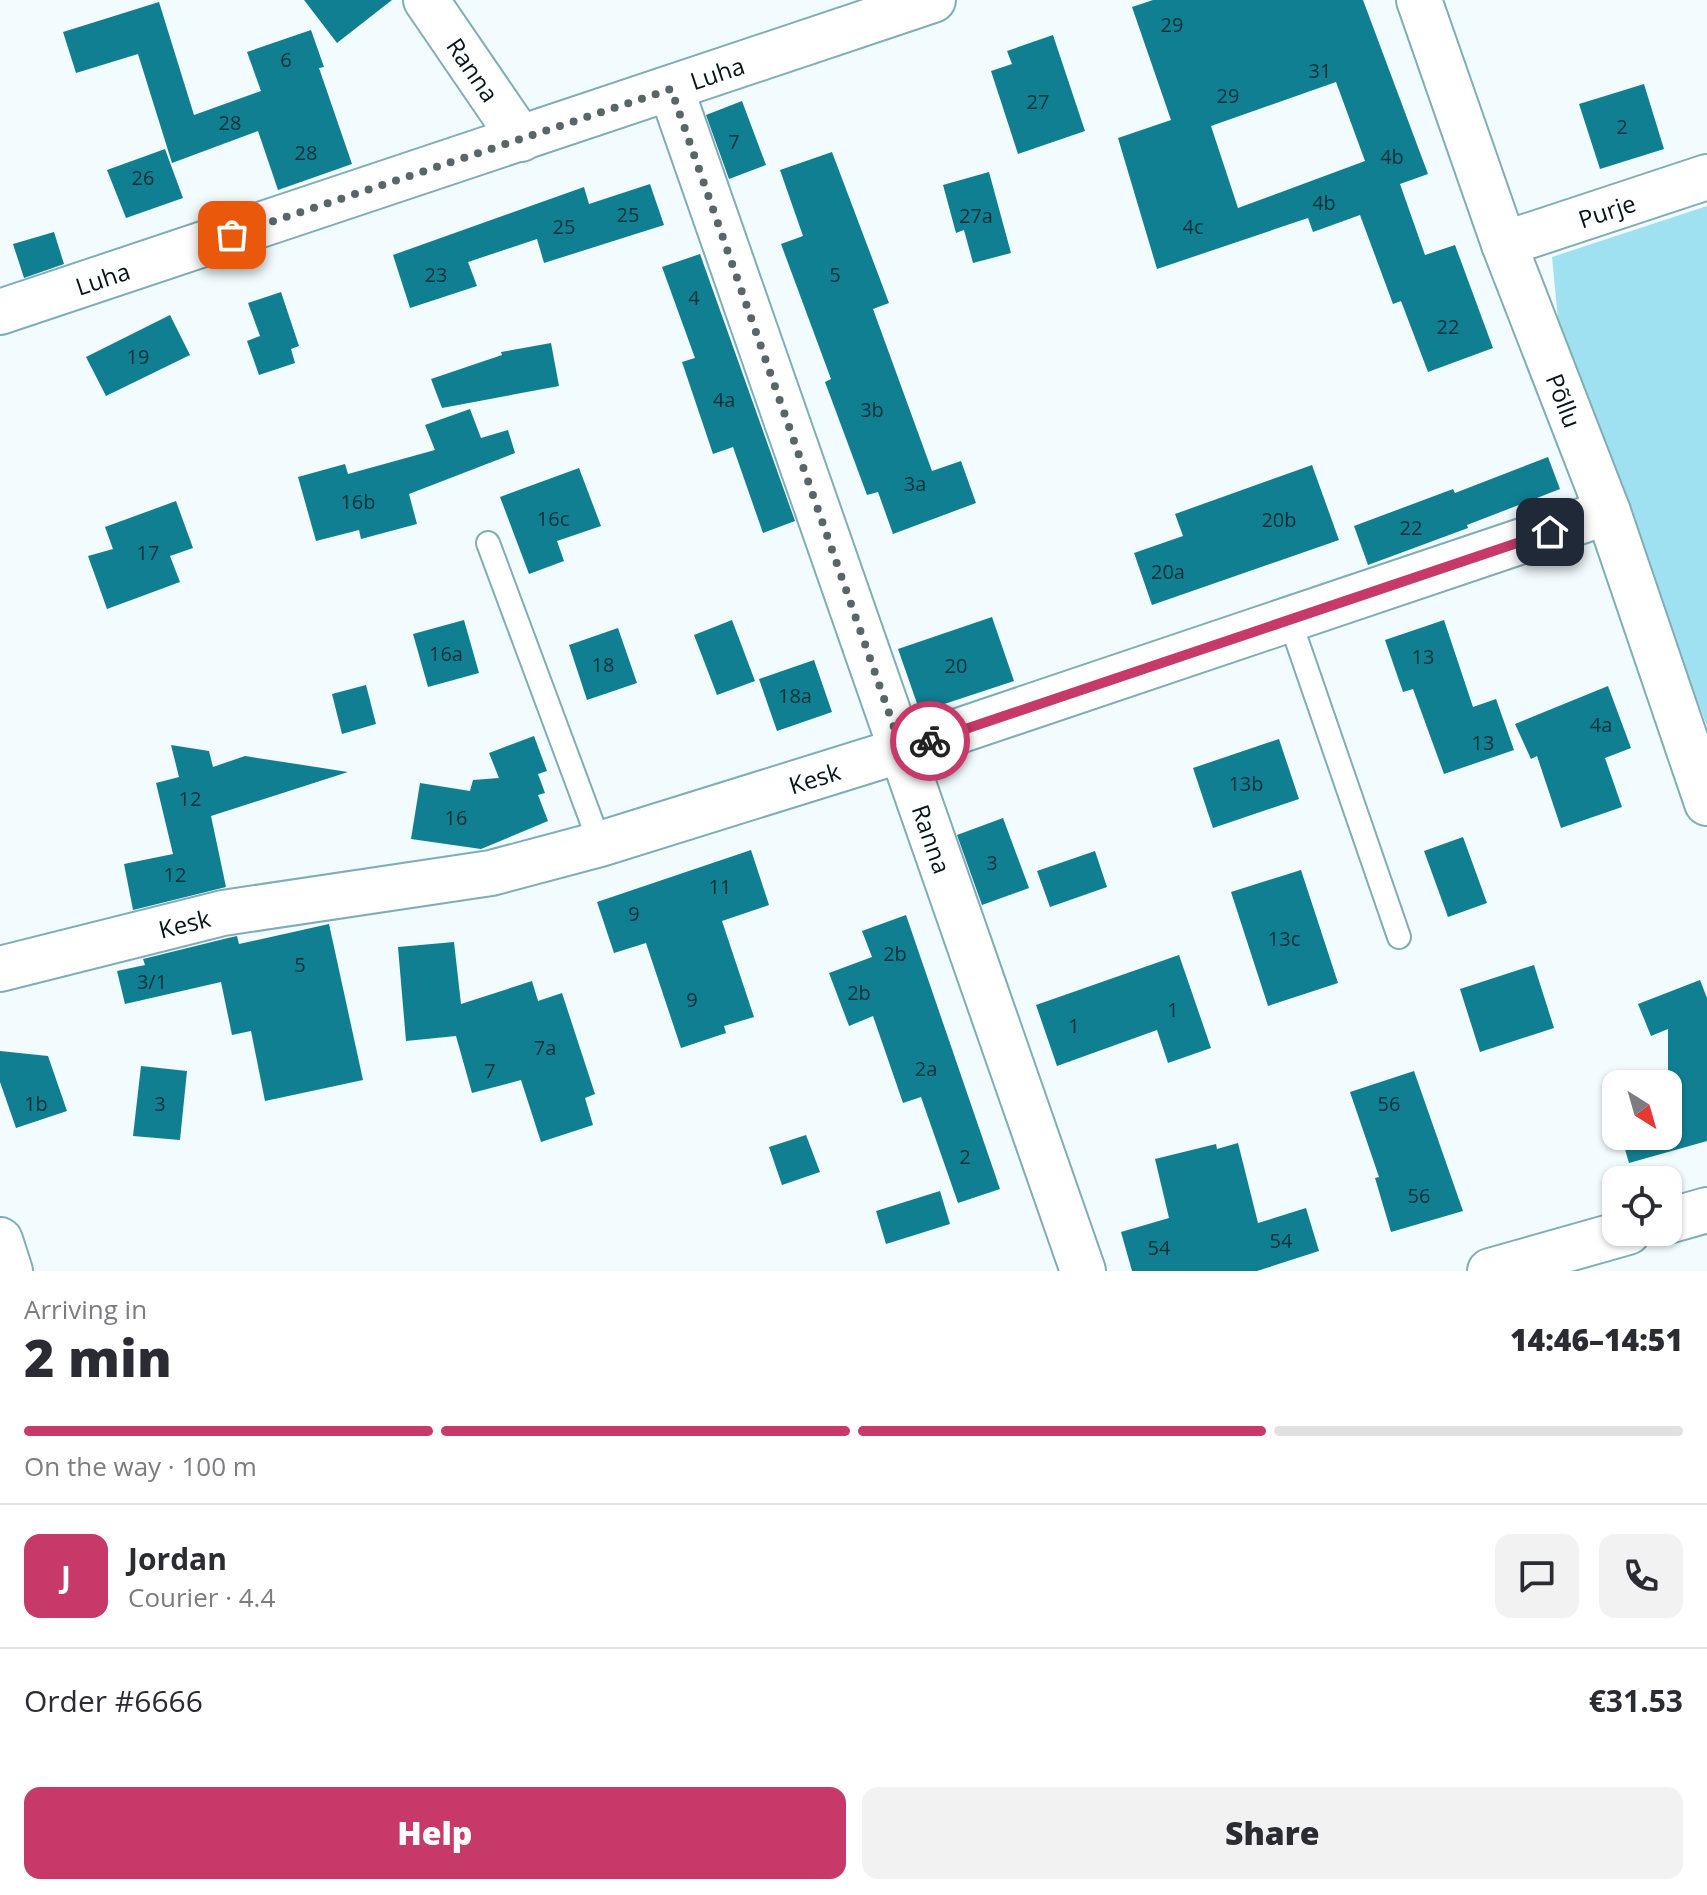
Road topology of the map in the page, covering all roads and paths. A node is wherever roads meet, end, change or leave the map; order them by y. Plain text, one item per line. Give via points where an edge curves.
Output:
1 (426, 0) edge
2 (933, 0) edge
3 (1419, 0) edge
4 (671, 89) junction
5 (521, 139) junction
6 (1707, 177) edge
7 (1504, 244) junction
8 (0, 312) edge
9 (1608, 512) junction
10 (488, 543) dead end
11 (1289, 618) junction
12 (902, 750) junction
13 (1703, 782) edge
14 (600, 844) junction
15 (1399, 937) dead end
16 (0, 969) edge
17 (1707, 1210) edge
18 (1682, 1217) edge
19 (1602, 1239) edge
20 (0, 1240) edge
21 (10, 1271) edge
22 (1083, 1271) edge
23 (1490, 1271) edge

1 - 5 street, Ranna
2 - 4 street, Luha
3 - 7 street, Põllu
4 - 5 street, Luha
4 - 12 street, Ranna
5 - 8 street, Luha
6 - 7 street, Purje
7 - 9 street, Põllu
9 - 11 street, Kesk
9 - 13 street, Põllu
10 - 14 lane
11 - 12 street, Kesk
11 - 15 lane
12 - 14 street, Kesk
12 - 22 street, Ranna
14 - 16 street, Kesk via 491,873 223,913
17 - 18 street
19 - 23 street
20 - 21 street

